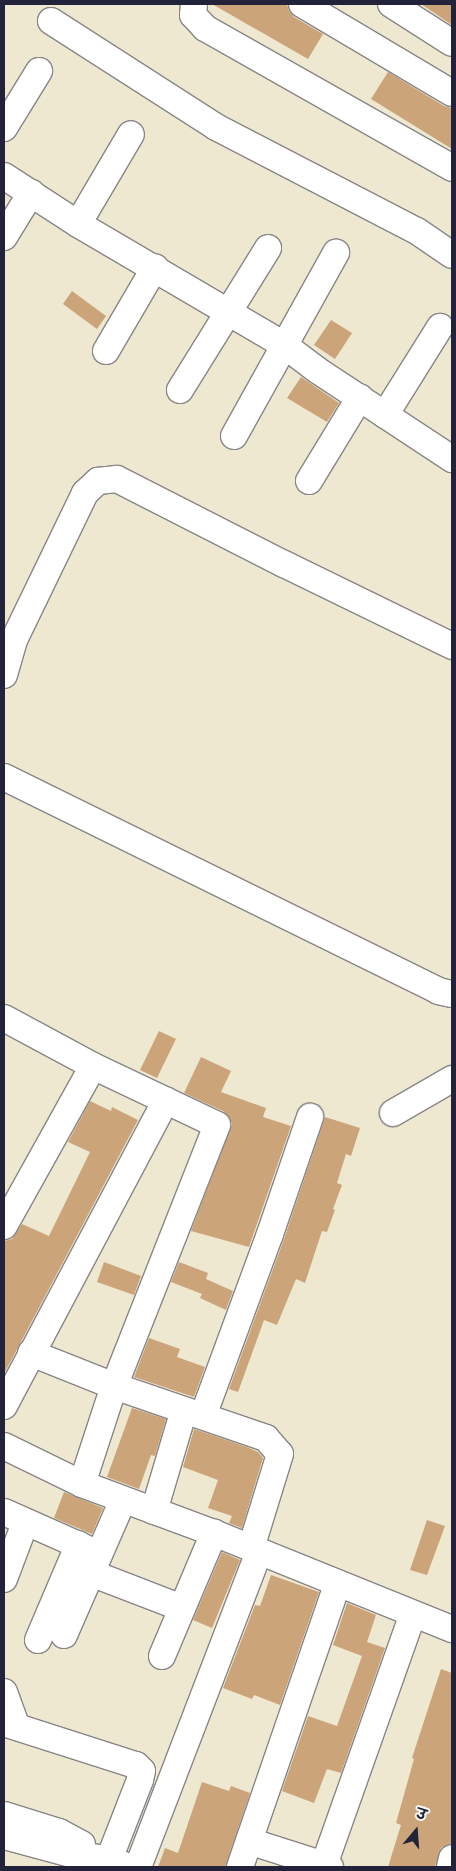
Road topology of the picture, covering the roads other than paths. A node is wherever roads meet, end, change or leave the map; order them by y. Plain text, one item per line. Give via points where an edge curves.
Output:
1 (194, 4) edge
2 (302, 4) edge
3 (391, 4) edge
4 (51, 21) dead end
5 (452, 42) edge
6 (39, 71) dead end
7 (452, 93) edge
8 (4, 128) edge
9 (131, 134) dead end
10 (452, 168) edge
11 (4, 176) edge
12 (31, 193) junction
13 (78, 224) junction
14 (4, 236) edge
15 (268, 248) dead end
16 (336, 254) dead end
17 (452, 255) edge
18 (155, 267) junction
19 (228, 314) junction
20 (440, 327) dead end
21 (284, 345) junction
22 (106, 351) dead end
23 (180, 390) dead end
24 (360, 397) junction
25 (385, 415) junction
26 (234, 436) dead end
27 (452, 459) edge
28 (310, 481) dead end
29 (452, 646) edge
30 (4, 675) edge
31 (4, 777) edge
32 (452, 994) edge
33 (4, 1018) edge
34 (93, 1066) junction
35 (452, 1079) edge
36 (166, 1100) junction
37 (393, 1113) dead end
38 (310, 1117) dead end
39 (4, 1226) edge
40 (31, 1354) junction
41 (114, 1386) junction
42 (4, 1406) edge
43 (193, 1413) junction
44 (4, 1446) edge
45 (82, 1484) junction
46 (123, 1500) junction
47 (154, 1511) junction
48 (15, 1518) edge
49 (214, 1533) junction
50 (255, 1550) junction
51 (90, 1557) junction
52 (4, 1579) edge
53 (338, 1583) junction
54 (182, 1608) junction
55 (413, 1614) junction
56 (452, 1630) edge
57 (64, 1635) dead end
58 (38, 1640) dead end
59 (162, 1656) dead end
60 (4, 1692) edge
61 (11, 1725) edge
62 (4, 1815) edge
63 (4, 1836) edge
64 (249, 1841) junction
65 (452, 1858) edge
66 (114, 1865) edge
67 (327, 1866) edge
68 (138, 1867) edge
69 (240, 1867) edge
70 (450, 1867) edge

1 - 10 street via 193,16 205,28
2 - 7 street
3 - 5 street
4 - 17 street via 216,127 417,231
6 - 8 street
9 - 13 street
11 - 12 street
12 - 13 street
12 - 14 street
13 - 18 street
15 - 19 street
16 - 21 street
18 - 19 street
18 - 22 street
19 - 21 street
19 - 23 street
20 - 25 street
21 - 24 street
21 - 26 street
24 - 25 street
24 - 28 street
25 - 27 street
29 - 30 street via 117,479 98,481 85,492 14,640
31 - 32 street via 438,991
33 - 34 street
34 - 36 street
34 - 39 street
35 - 37 street
36 - 40 street
36 - 41 street via 217,1125
38 - 43 street via 270,1234
40 - 41 street
40 - 42 street
41 - 43 street
41 - 45 street
43 - 47 street
43 - 50 street via 266,1438 280,1454
44 - 45 street
45 - 46 street
46 - 47 street
46 - 51 street
47 - 49 street
48 - 51 street
48 - 52 street
49 - 50 street
49 - 54 street
50 - 53 street
50 - 68 street
51 - 54 street
51 - 57 street
51 - 58 street
53 - 55 street
53 - 64 street
54 - 59 street
55 - 56 street
55 - 67 street
60 - 61 street
61 - 66 street via 136,1765 142,1771
62 - 66 street via 59,1832
63 - 66 street
64 - 67 street
64 - 69 street
65 - 70 street

